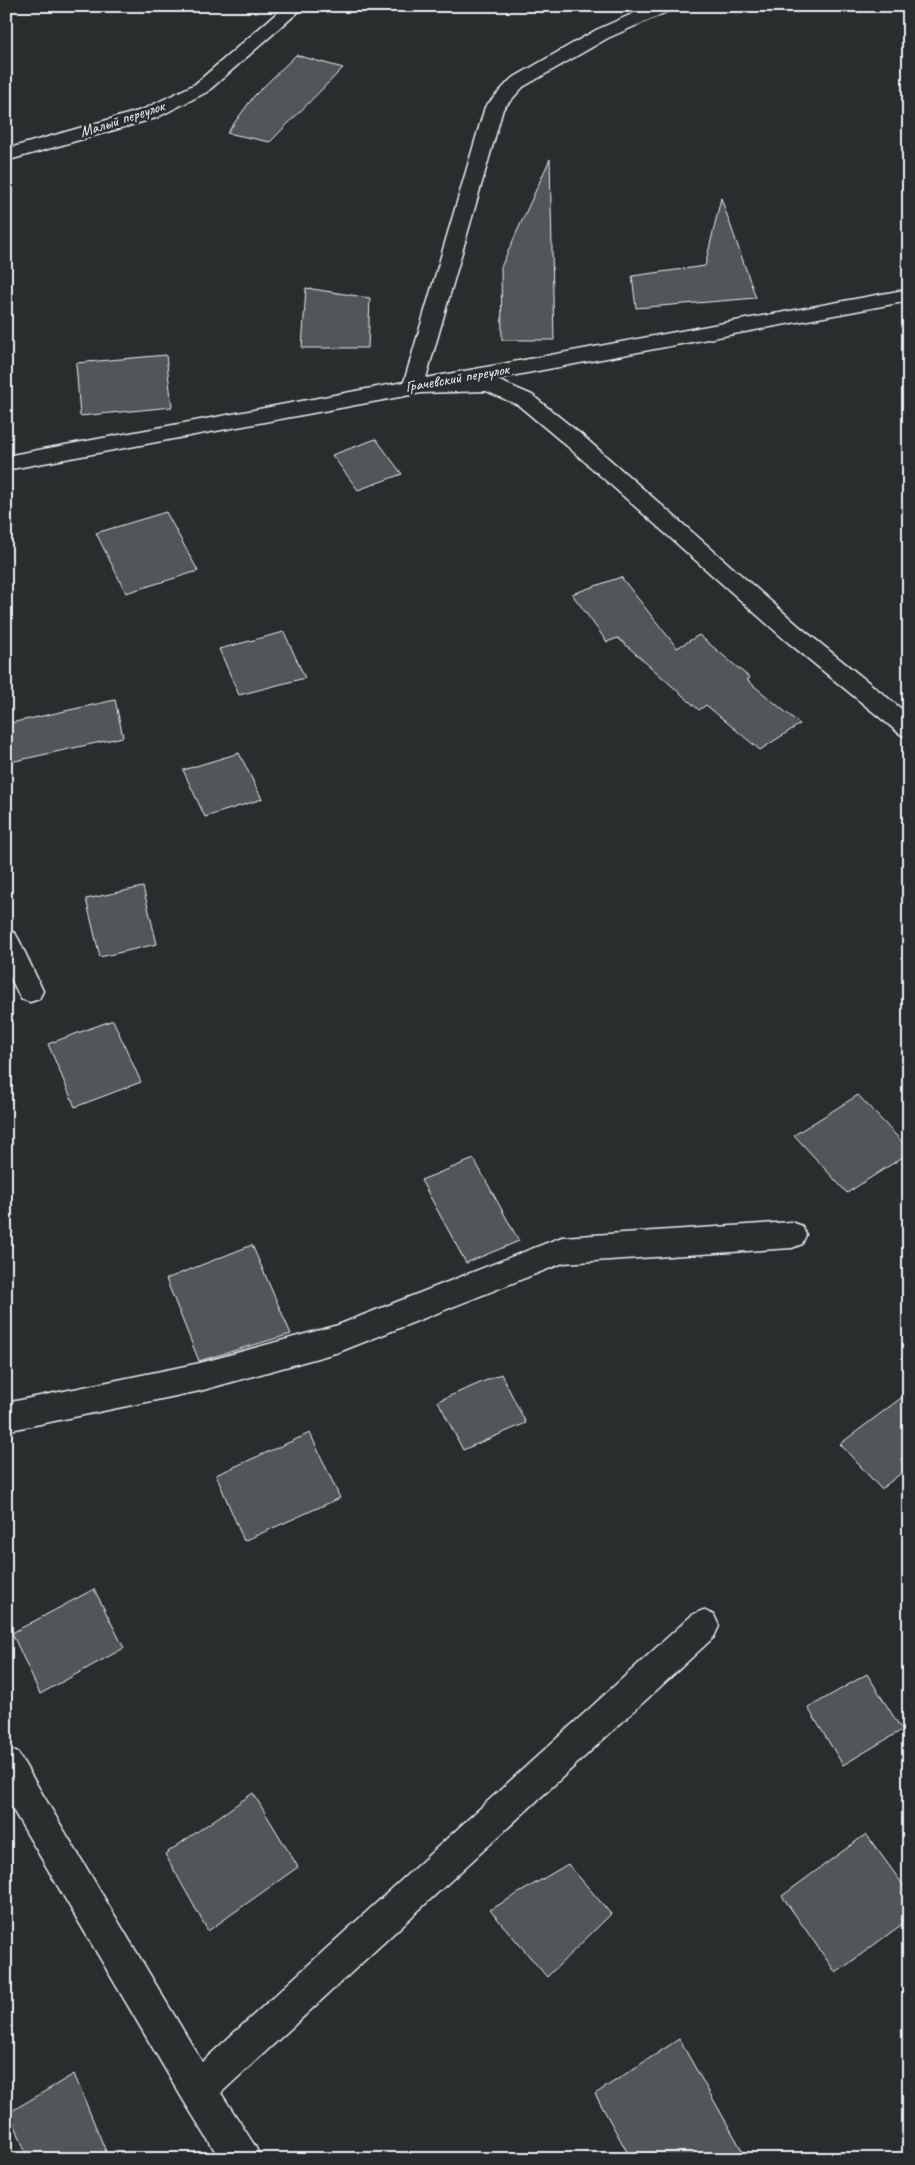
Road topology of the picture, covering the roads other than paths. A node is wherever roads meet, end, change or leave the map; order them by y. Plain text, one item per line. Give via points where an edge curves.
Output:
1 (296, 6) edge
2 (665, 6) edge
3 (6, 155) edge
4 (909, 295) edge
5 (413, 386) junction
6 (6, 463) edge
7 (909, 728) edge
8 (6, 940) edge
9 (30, 991) dead end
10 (792, 1235) dead end
11 (6, 1417) edge
12 (702, 1626) dead end
13 (6, 1766) edge
14 (198, 2090) junction
15 (242, 2159) edge

1 - 3 street, Малый переулок via 201,88 149,114
2 - 5 street via 602,34 517,83 494,107
4 - 5 street, Грачевский переулок
5 - 6 street, Грачевский переулок
5 - 7 street via 489,384 525,400 792,633
8 - 9 street
10 - 11 street via 562,1250 340,1338 200,1377
12 - 14 street
13 - 14 street
14 - 15 street

